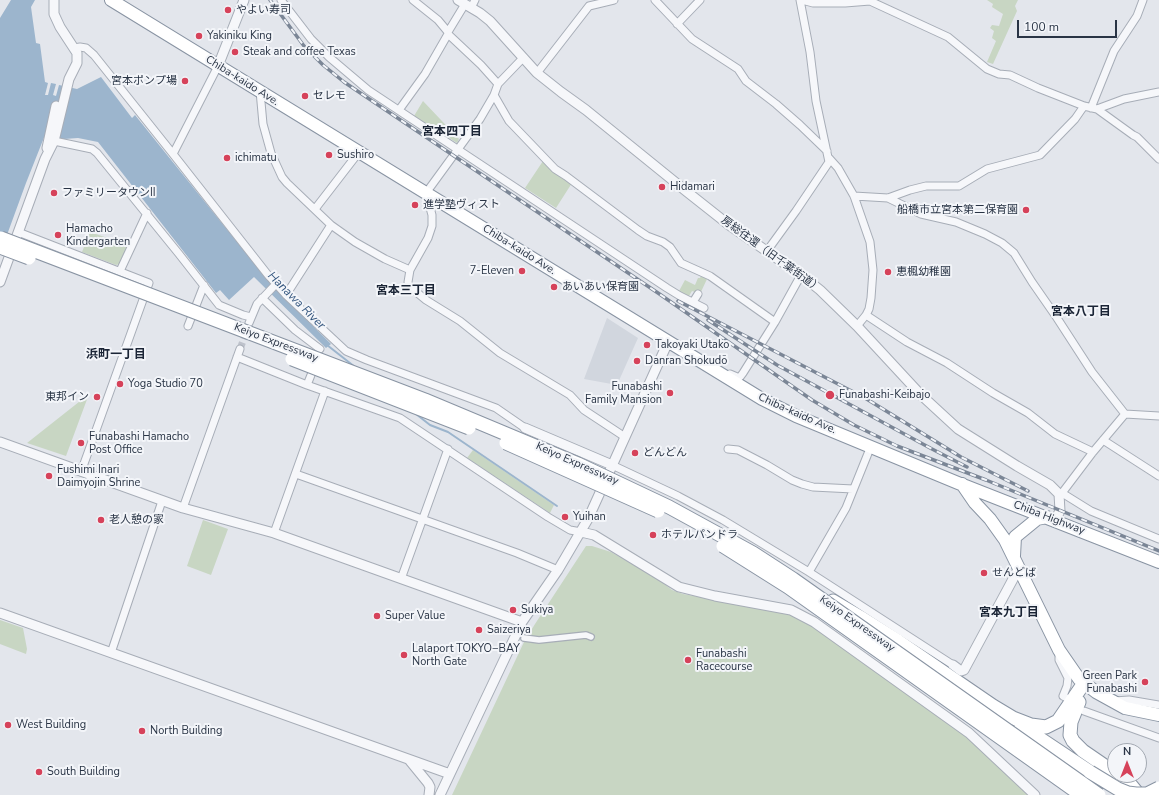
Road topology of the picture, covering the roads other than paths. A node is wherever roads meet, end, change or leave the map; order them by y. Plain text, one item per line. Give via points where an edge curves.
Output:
1 (54, 0) edge
2 (111, 0) edge
3 (244, 0) edge
4 (281, 0) edge
5 (413, 0) edge
6 (614, 0) edge
7 (656, 0) edge
8 (700, 0) edge
9 (801, 0) edge
10 (870, 0) edge
11 (1143, 0) edge
12 (467, 3) edge
13 (677, 24) junction
14 (448, 33) junction
15 (74, 48) junction
16 (523, 58) junction
17 (218, 66) junction
18 (538, 73) junction
19 (498, 84) junction
20 (260, 92) junction
21 (1159, 92) edge
22 (494, 96) junction
23 (1084, 106) junction
24 (1094, 109) junction
25 (399, 110) junction
26 (52, 138) junction
27 (458, 149) junction
28 (359, 152) junction
29 (173, 154) junction
30 (828, 154) junction
31 (1159, 159) edge
32 (426, 193) junction
33 (854, 196) junction
34 (888, 198) junction
35 (315, 209) junction
36 (147, 213) junction
37 (331, 225) junction
38 (18, 232) junction
39 (0, 237) edge
40 (0, 247) edge
41 (767, 250) junction
42 (410, 270) junction
43 (120, 271) junction
44 (802, 275) junction
45 (0, 282) edge
46 (275, 285) junction
47 (204, 286) junction
48 (286, 294) junction
49 (698, 294) dead end
50 (264, 296) junction
51 (694, 302) junction
52 (704, 308) dead end
53 (866, 316) junction
54 (775, 322) junction
55 (188, 326) dead end
56 (857, 326) junction
57 (668, 342) junction
58 (240, 348) tunnel mouth
59 (320, 349) dead end
60 (237, 357) junction
61 (705, 364) junction
62 (311, 375) dead end
63 (307, 385) junction
64 (325, 391) junction
65 (1126, 414) junction
66 (1159, 416) edge
67 (525, 428) joint
68 (625, 437) junction
69 (1103, 440) junction
70 (0, 442) edge
71 (871, 446) junction
72 (448, 449) junction
73 (728, 449) dead end
74 (1093, 452) junction
75 (612, 465) junction
76 (81, 472) junction
77 (296, 474) junction
78 (1159, 476) edge
79 (962, 484) junction
80 (853, 489) junction
81 (1060, 494) junction
82 (162, 501) junction
83 (183, 508) junction
84 (1051, 518) junction
85 (423, 519) junction
86 (581, 532) junction
87 (274, 533) junction
88 (1159, 539) edge
89 (1014, 556) junction
90 (1159, 562) edge
91 (1019, 568) junction
92 (558, 570) junction
93 (809, 572) junction
94 (401, 579) junction
95 (793, 579) junction
96 (0, 613) edge
97 (522, 622) junction
98 (591, 637) dead end
99 (524, 638) dead end
100 (1059, 650) junction
101 (111, 653) junction
102 (953, 665) joint
103 (1084, 683) junction
104 (1065, 697) dead end
105 (1112, 701) junction
106 (1159, 705) edge
107 (994, 706) junction
108 (1084, 711) dead end
109 (1159, 715) edge
110 (1159, 738) edge
111 (409, 760) junction
112 (1107, 768) edge
113 (450, 774) junction
114 (1129, 783) edge
115 (1159, 788) edge
116 (429, 795) edge
117 (440, 795) edge
118 (1035, 795) edge
119 (1081, 795) edge
120 (1099, 795) edge
121 (1139, 795) edge

1 - 15 street via 56,20
2 - 17 highway, Chiba-kaido Ave.
3 - 17 street
4 - 25 street via 311,39 329,57 355,80
5 - 14 street via 438,20
6 - 18 street via 588,6
7 - 13 street
8 - 13 street
9 - 10 street via 813,3
9 - 30 street via 816,101
10 - 23 street via 948,37 987,69 1010,75
11 - 24 street via 1137,16 1114,51
12 - 14 street
12 - 16 street, 房総往還（旧千葉街道） via 490,21
13 - 30 street via 692,39 738,69 746,81 800,125
14 - 19 street
14 - 25 street
15 - 26 street via 77,63 72,72 65,77
15 - 29 street via 86,48 94,55
16 - 18 street, 房総往還（旧千葉街道）
16 - 19 street
17 - 20 highway, Chiba-kaido Ave.
17 - 29 street
18 - 41 street, 房総往還（旧千葉街道） via 710,210
19 - 22 street
20 - 28 highway, Chiba-kaido Ave.
20 - 35 street via 263,124 270,153 282,177
21 - 24 street via 1124,99
22 - 27 street
22 - 54 street via 509,121 555,169 638,230 670,247 681,263 710,276
23 - 24 street
23 - 34 street via 1040,155 987,169 959,186 926,186
24 - 31 street via 1137,137
25 - 27 street
26 - 36 street via 92,149
26 - 38 street
27 - 32 street
27 - 51 street via 660,284
28 - 32 highway, Chiba-kaido Ave.
28 - 35 street
29 - 46 street
30 - 33 street
30 - 41 street via 828,165
32 - 42 street via 432,226
32 - 57 highway, Chiba-kaido Ave.
33 - 34 street
33 - 53 street via 870,242 872,258 871,298
34 - 65 street via 921,214 956,222 985,234 1014,253 1092,372
35 - 37 street
36 - 43 street
36 - 47 street
37 - 42 street via 355,242
37 - 48 street
38 - 43 street
38 - 45 street
39 - 95 highway, Keiyo Expressway, bridge via 425,400 578,464 711,529
40 - 119 highway, Keiyo Expressway, bridge via 491,436 664,514 788,587
41 - 44 street, 房総往還（旧千葉街道）
42 - 68 street via 409,286 426,300 460,321 500,353 570,394 584,410
43 - 76 street via 149,283
44 - 54 street
44 - 56 street, 房総往還（旧千葉街道）
46 - 48 street
46 - 50 street
47 - 50 street via 219,305 250,320 257,304
47 - 55 street
48 - 67 street via 346,351 496,408
49 - 51 street
50 - 59 street via 295,330
51 - 52 street
53 - 56 street
53 - 74 street via 1028,413 1056,434
54 - 61 street via 740,377 711,362
56 - 81 street, 房総往還（旧千葉街道） via 909,383 958,429 1050,485
57 - 61 highway, Chiba-kaido Ave.
57 - 68 street
58 - 60 street
60 - 63 street
60 - 83 street
61 - 71 highway, Chiba-kaido Ave. via 748,391 787,411
62 - 63 street
63 - 64 street
64 - 72 street via 400,418
64 - 77 street
65 - 66 street
65 - 69 street
67 - 75 street
68 - 75 street
69 - 74 street
69 - 78 street
70 - 76 street
71 - 79 highway, Chiba Highway
71 - 80 street
72 - 85 street
72 - 86 street via 548,517 570,530
73 - 80 street via 738,450 802,484
74 - 81 street
75 - 86 street
75 - 93 street via 691,503
76 - 82 street
77 - 85 street
77 - 87 street
79 - 84 highway, Chiba Highway
79 - 89 highway via 1000,532
80 - 93 street via 846,508
81 - 84 street via 1060,511
81 - 88 street via 1091,511
82 - 83 street
82 - 101 street
83 - 87 street
84 - 89 highway via 1037,519 1015,537
84 - 90 highway, Chiba Highway
85 - 92 street
85 - 94 street
86 - 92 street
86 - 118 street via 594,534 679,586 710,595 790,610 814,622 969,733
87 - 94 street
89 - 91 highway
91 - 100 highway
91 - 102 street via 964,670 961,671
92 - 97 street
93 - 102 street
94 - 97 street
95 - 107 highway, bridge via 898,640
95 - 120 highway, Keiyo Expressway, bridge
96 - 101 street
97 - 113 street
98 - 99 street via 586,635 539,640
100 - 103 highway
100 - 104 street via 1059,660 1068,678 1063,696
101 - 111 street
103 - 105 highway
103 - 107 highway via 1058,721 1046,727 1023,722
103 - 112 highway via 1071,722 1070,735 1083,751
105 - 106 street via 1129,700
105 - 109 highway via 1125,708
107 - 115 highway, bridge via 1090,772 1128,793 1147,794
108 - 110 street
111 - 113 street
111 - 116 street via 428,783
113 - 117 street
114 - 121 highway

